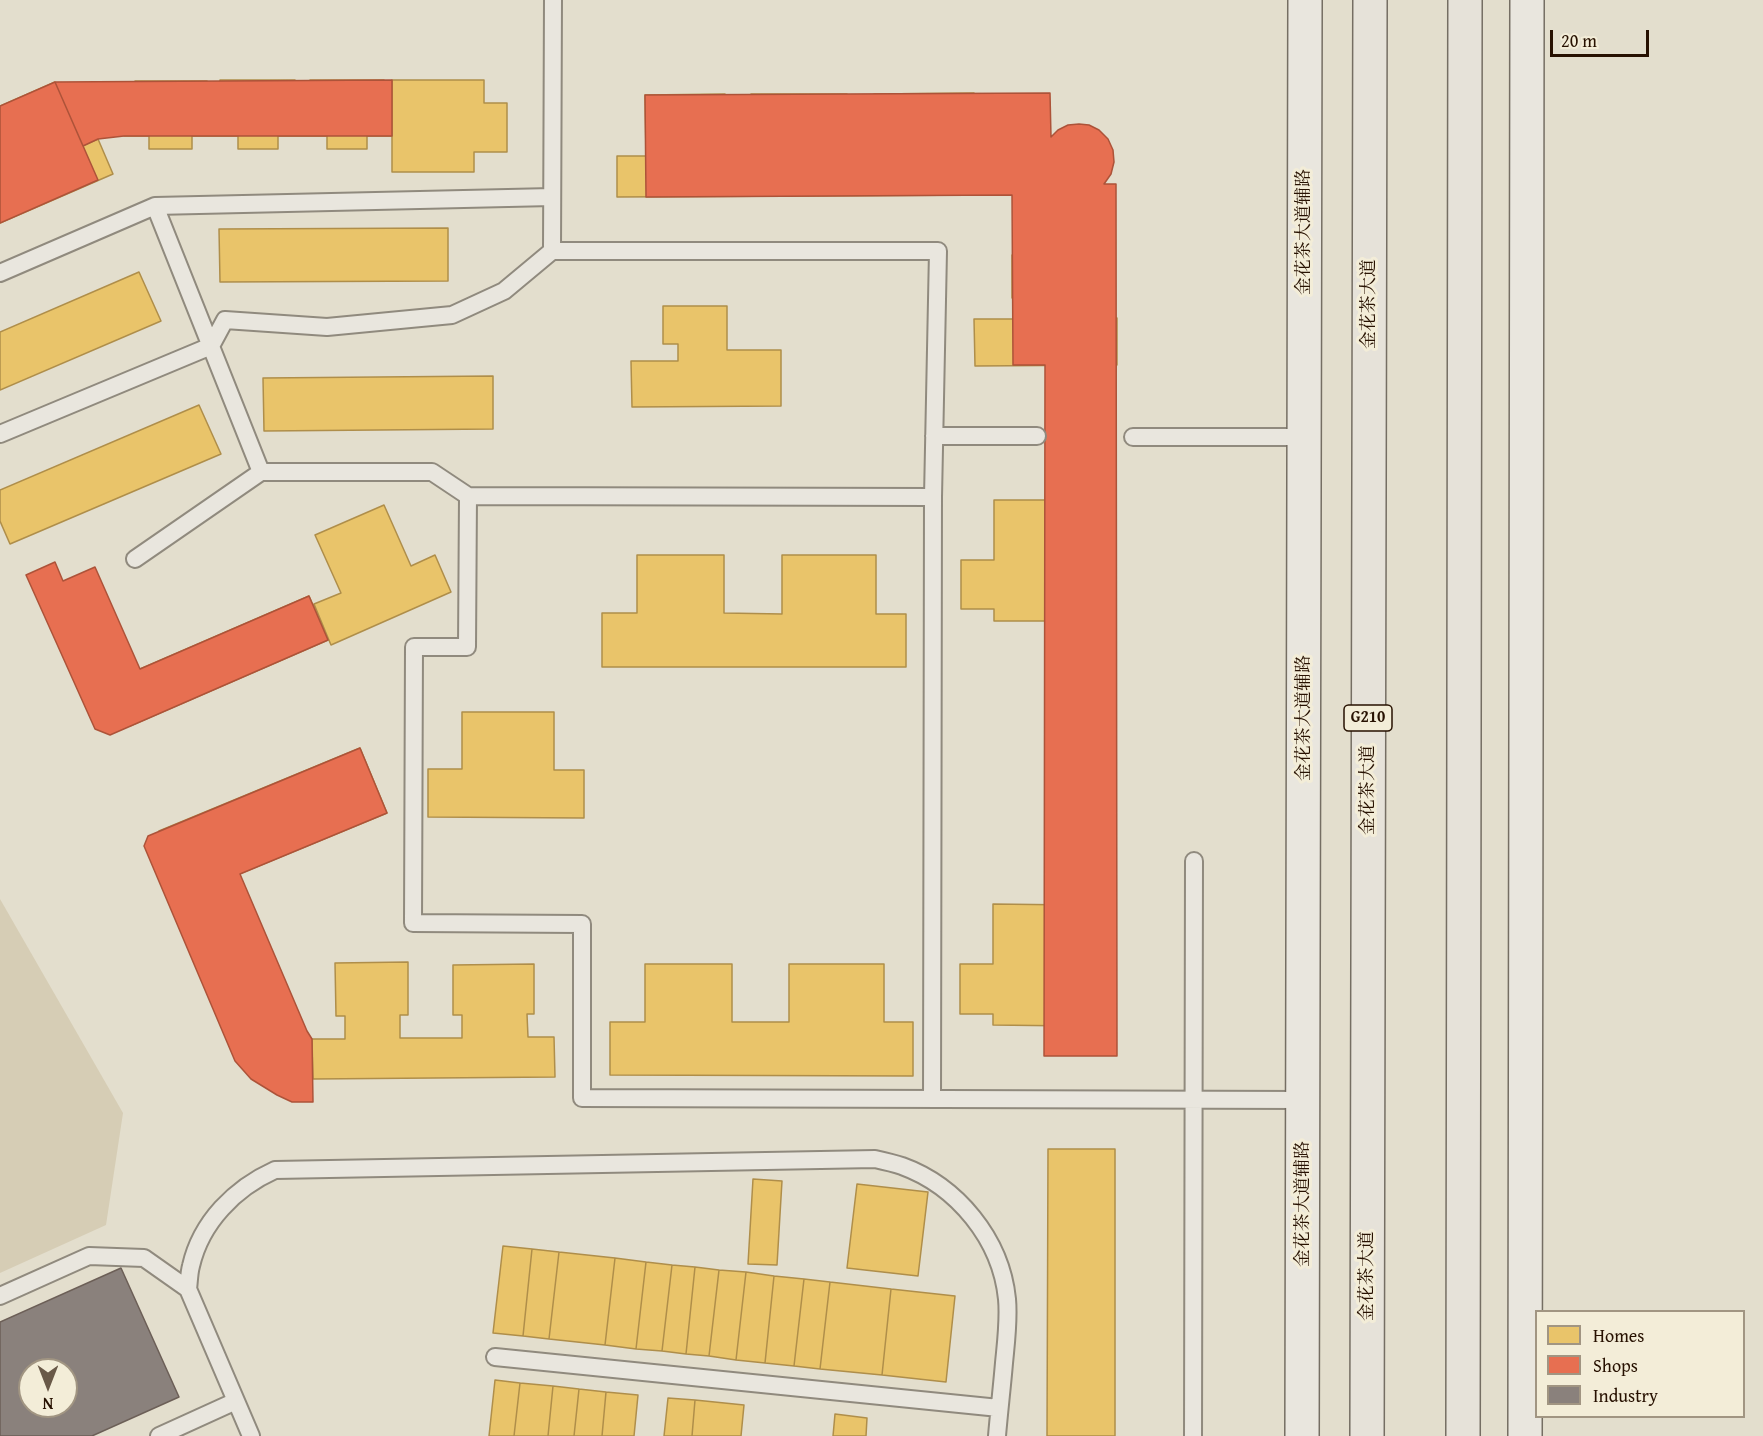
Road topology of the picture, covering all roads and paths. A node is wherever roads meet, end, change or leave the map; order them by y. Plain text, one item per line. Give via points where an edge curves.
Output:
1 (553, 0) edge
2 (1305, 0) edge
3 (1370, 0) edge
4 (1465, 0) edge
5 (1527, 0) edge
6 (552, 197) junction
7 (155, 206) junction
8 (552, 251) junction
9 (0, 273) edge
10 (211, 346) junction
11 (0, 434) edge
12 (934, 436) junction
13 (1037, 436) dead end
14 (1133, 437) dead end
15 (1304, 437) junction
16 (261, 472) junction
17 (468, 496) junction
18 (933, 496) junction
19 (135, 559) dead end
20 (1194, 861) dead end
21 (932, 1099) junction
22 (1194, 1100) junction
23 (1303, 1100) junction
24 (188, 1289) junction
25 (0, 1296) edge
26 (495, 1357) dead end
27 (236, 1401) junction
28 (999, 1408) junction
29 (159, 1436) edge
30 (251, 1436) edge
31 (997, 1436) edge
32 (1192, 1436) edge
33 (1302, 1436) edge
34 (1367, 1436) edge
35 (1462, 1436) edge
36 (1525, 1436) edge

1 - 6 lane
2 - 15 street, 金花茶大道辅路
3 - 34 highway, 金花茶大道 / G210
4 - 35 highway
5 - 36 street
6 - 7 lane
6 - 8 lane
7 - 9 lane
7 - 10 lane
8 - 10 lane via 504,291 452,315 327,327 225,320
8 - 12 lane via 938,251
10 - 11 lane
10 - 16 lane
12 - 13 lane
12 - 18 lane
14 - 15 lane
15 - 23 street, 金花茶大道辅路
16 - 17 lane via 432,472
16 - 19 lane
17 - 18 lane
17 - 21 lane via 467,647 414,647 413,923 582,924 582,1098
18 - 21 lane
20 - 22 lane
21 - 22 lane
22 - 23 lane
22 - 32 lane
23 - 33 street, 金花茶大道辅路
24 - 25 lane via 144,1258 90,1256
24 - 27 lane
24 - 28 lane via 191,1265 211,1221 241,1190 275,1170 875,1159 926,1177 949,1192 984,1232 995,1253 1007,1298 1008,1320
26 - 28 lane
27 - 29 lane
27 - 30 lane
28 - 31 lane

